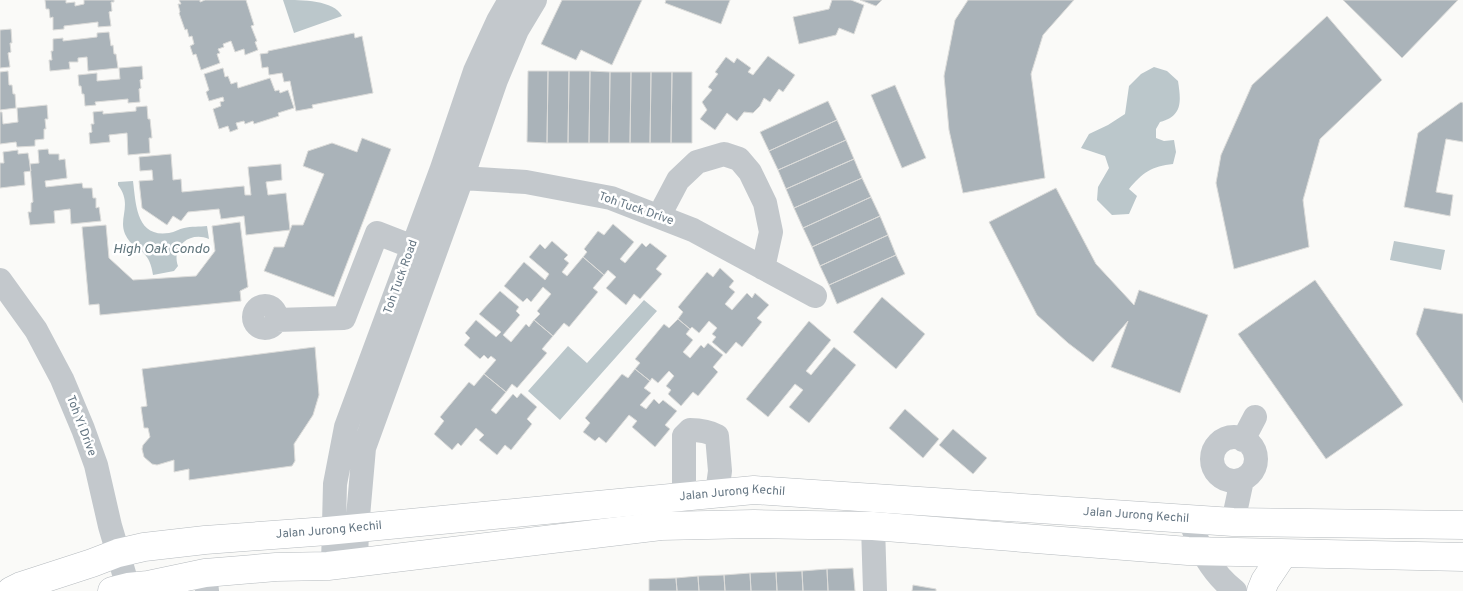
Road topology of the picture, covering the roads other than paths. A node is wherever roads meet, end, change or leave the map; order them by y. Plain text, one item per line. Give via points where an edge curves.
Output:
1 (510, 0) edge
2 (535, 0) edge
3 (452, 175) junction
4 (658, 216) junction
5 (413, 246) junction
6 (763, 268) junction
7 (0, 280) edge
8 (815, 296) dead end
9 (276, 320) dead end
10 (1255, 417) dead end
11 (1243, 440) junction
12 (1242, 480) junction
13 (717, 493) junction
14 (684, 496) junction
15 (1191, 519) junction
16 (1233, 522) junction
17 (1463, 525) edge
18 (873, 526) junction
19 (345, 529) junction
20 (1203, 552) junction
21 (118, 553) junction
22 (1283, 554) junction
23 (1463, 557) edge
24 (344, 564) junction
25 (206, 582) edge
26 (120, 589) edge
27 (12, 591) edge
28 (875, 591) edge
29 (1236, 591) edge
30 (1261, 591) edge

1 - 3 street, Toh Tuck Road via 475,71
2 - 3 street, Toh Tuck Road via 517,30
3 - 4 street, Toh Tuck Drive via 526,182 601,196
3 - 5 street, Toh Tuck Road
3 - 19 street, Toh Tuck Road via 364,448
4 - 6 street, Toh Tuck Drive via 693,230
4 - 6 street via 678,180 697,162 724,154 739,159 750,172 765,203 770,225
5 - 9 street via 378,233 344,318
5 - 19 street, Toh Tuck Road via 346,428 335,484
6 - 8 street, Toh Tuck Drive
7 - 21 street, Toh Yi Drive via 36,330 62,379 96,464
10 - 11 street
11 - 12 street via 1250,444 1256,460 1254,468
11 - 12 street via 1226,439 1214,451 1212,459 1218,474 1225,480
12 - 16 street
13 - 14 main road, Jalan Jurong Kechil
13 - 14 street via 720,471 717,436 690,430 684,436
13 - 15 main road, Jalan Jurong Kechil via 754,490
14 - 19 main road, Jalan Jurong Kechil
15 - 16 main road, Jalan Jurong Kechil
15 - 20 street
16 - 17 main road, Jalan Jurong Kechil
18 - 20 main road
18 - 24 main road via 661,526
18 - 28 street
19 - 21 main road, Jalan Jurong Kechil via 205,540
19 - 24 street, Toh Tuck Road
20 - 22 main road
20 - 29 street via 1222,580
21 - 26 street, Toh Yi Drive
21 - 27 main road, Jalan Jurong Kechil
22 - 23 main road
22 - 30 main road
24 - 25 main road via 276,567
25 - 26 main road

